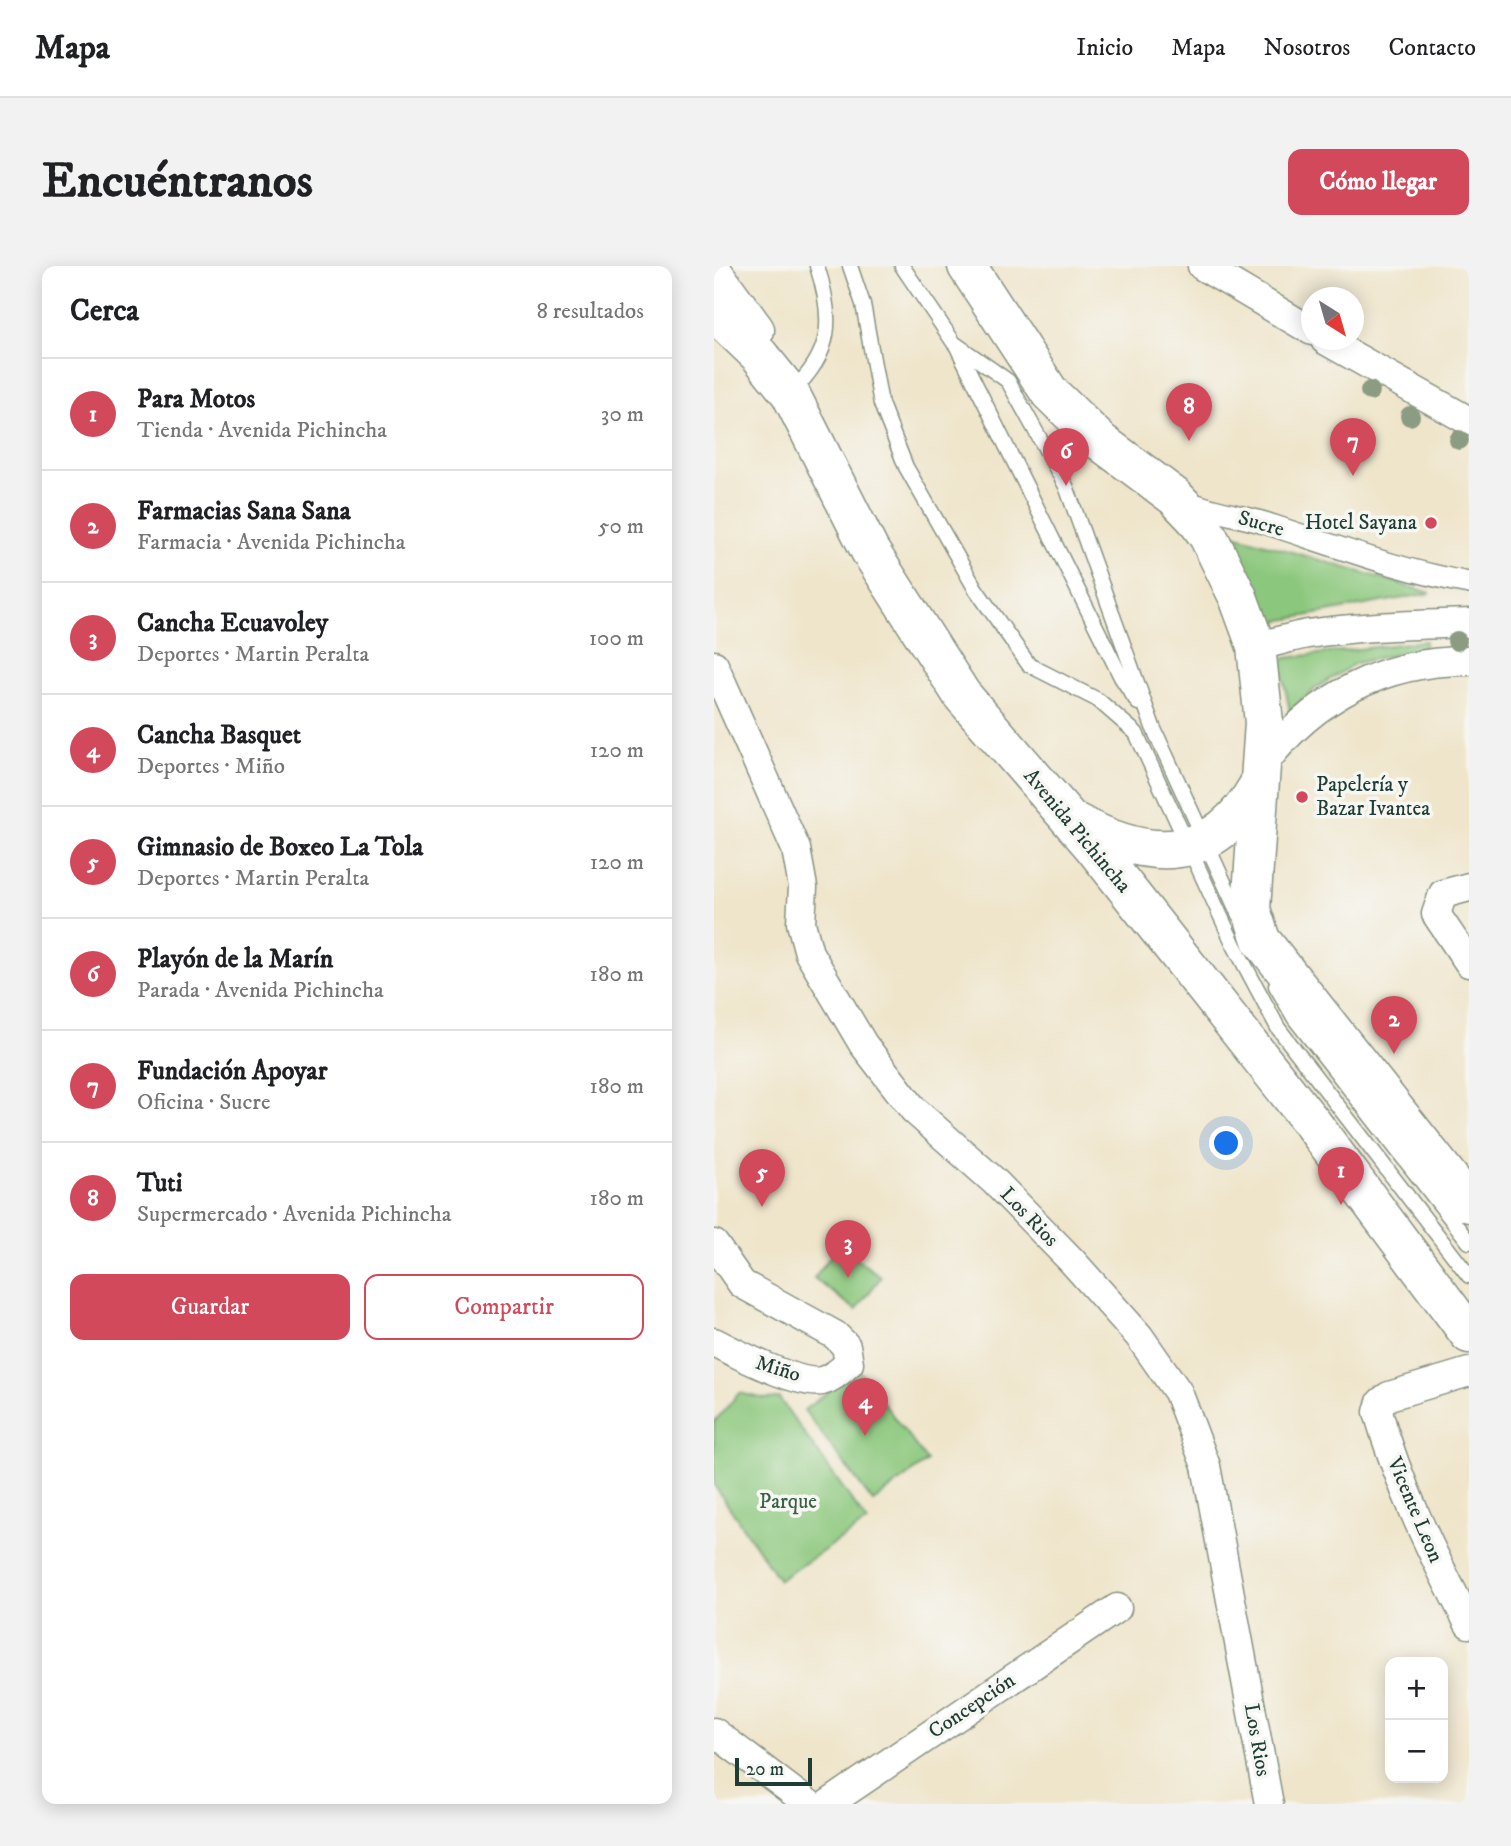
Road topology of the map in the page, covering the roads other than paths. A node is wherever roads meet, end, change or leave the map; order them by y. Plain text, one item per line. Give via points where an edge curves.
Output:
1 (817, 266) edge
2 (850, 266) edge
3 (902, 266) edge
4 (967, 266) edge
5 (1202, 266) edge
6 (714, 274) edge
7 (714, 312) edge
8 (1301, 325) edge
9 (954, 343) junction
10 (1343, 350) edge
11 (790, 393) junction
12 (1469, 421) edge
13 (1175, 497) junction
14 (1469, 583) edge
15 (1469, 623) edge
16 (1256, 646) junction
17 (1469, 661) edge
18 (714, 665) edge
19 (1153, 727) junction
20 (1261, 775) junction
21 (1069, 819) junction
22 (1198, 844) junction
23 (1456, 890) edge
24 (1469, 963) edge
25 (1469, 1203) edge
26 (1469, 1242) edge
27 (714, 1244) edge
28 (1469, 1276) edge
29 (1469, 1334) edge
30 (714, 1342) edge
31 (1469, 1372) edge
32 (1117, 1608) dead end
33 (1469, 1624) edge
34 (714, 1732) edge
35 (809, 1804) edge
36 (828, 1804) edge
37 (1269, 1804) edge

1 - 11 lane via 826,293 829,328 811,374
2 - 22 lane via 863,303 881,404 906,467 975,587 1029,665 1098,700 1136,733
3 - 9 lane
4 - 13 main road via 1050,393 1101,442
5 - 8 street
6 - 11 main road via 745,313
7 - 11 main road, Avenida Pichincha via 760,355
9 - 19 lane via 1121,677
9 - 19 lane via 1008,381 1066,486
10 - 12 street
11 - 21 main road, Avenida Pichincha via 870,551 962,695
13 - 14 street, Sucre via 1350,553
13 - 16 main road via 1218,554
15 - 16 street via 1306,635
16 - 20 main road via 1264,723
17 - 20 street via 1442,661 1378,674 1349,687 1297,726
18 - 37 street, Los Rios via 796,849 803,887 801,923 809,953 863,1044 914,1110 994,1181 1072,1261 1139,1336 1178,1392 1206,1466
19 - 22 lane
20 - 22 main road via 1238,815
20 - 25 main road via 1251,909 1261,940
21 - 22 main road via 1136,847 1172,851
21 - 29 main road, Avenida Pichincha via 1312,1123
22 - 26 lane via 1295,1019
22 - 28 lane via 1234,945 1278,1028
23 - 24 street via 1436,914
27 - 30 street, Miño via 742,1284 835,1335 846,1346 849,1363 819,1382 756,1365
31 - 33 street, Vicente Leon via 1389,1396 1378,1412 1440,1570
32 - 36 street, Concepción
34 - 35 street

